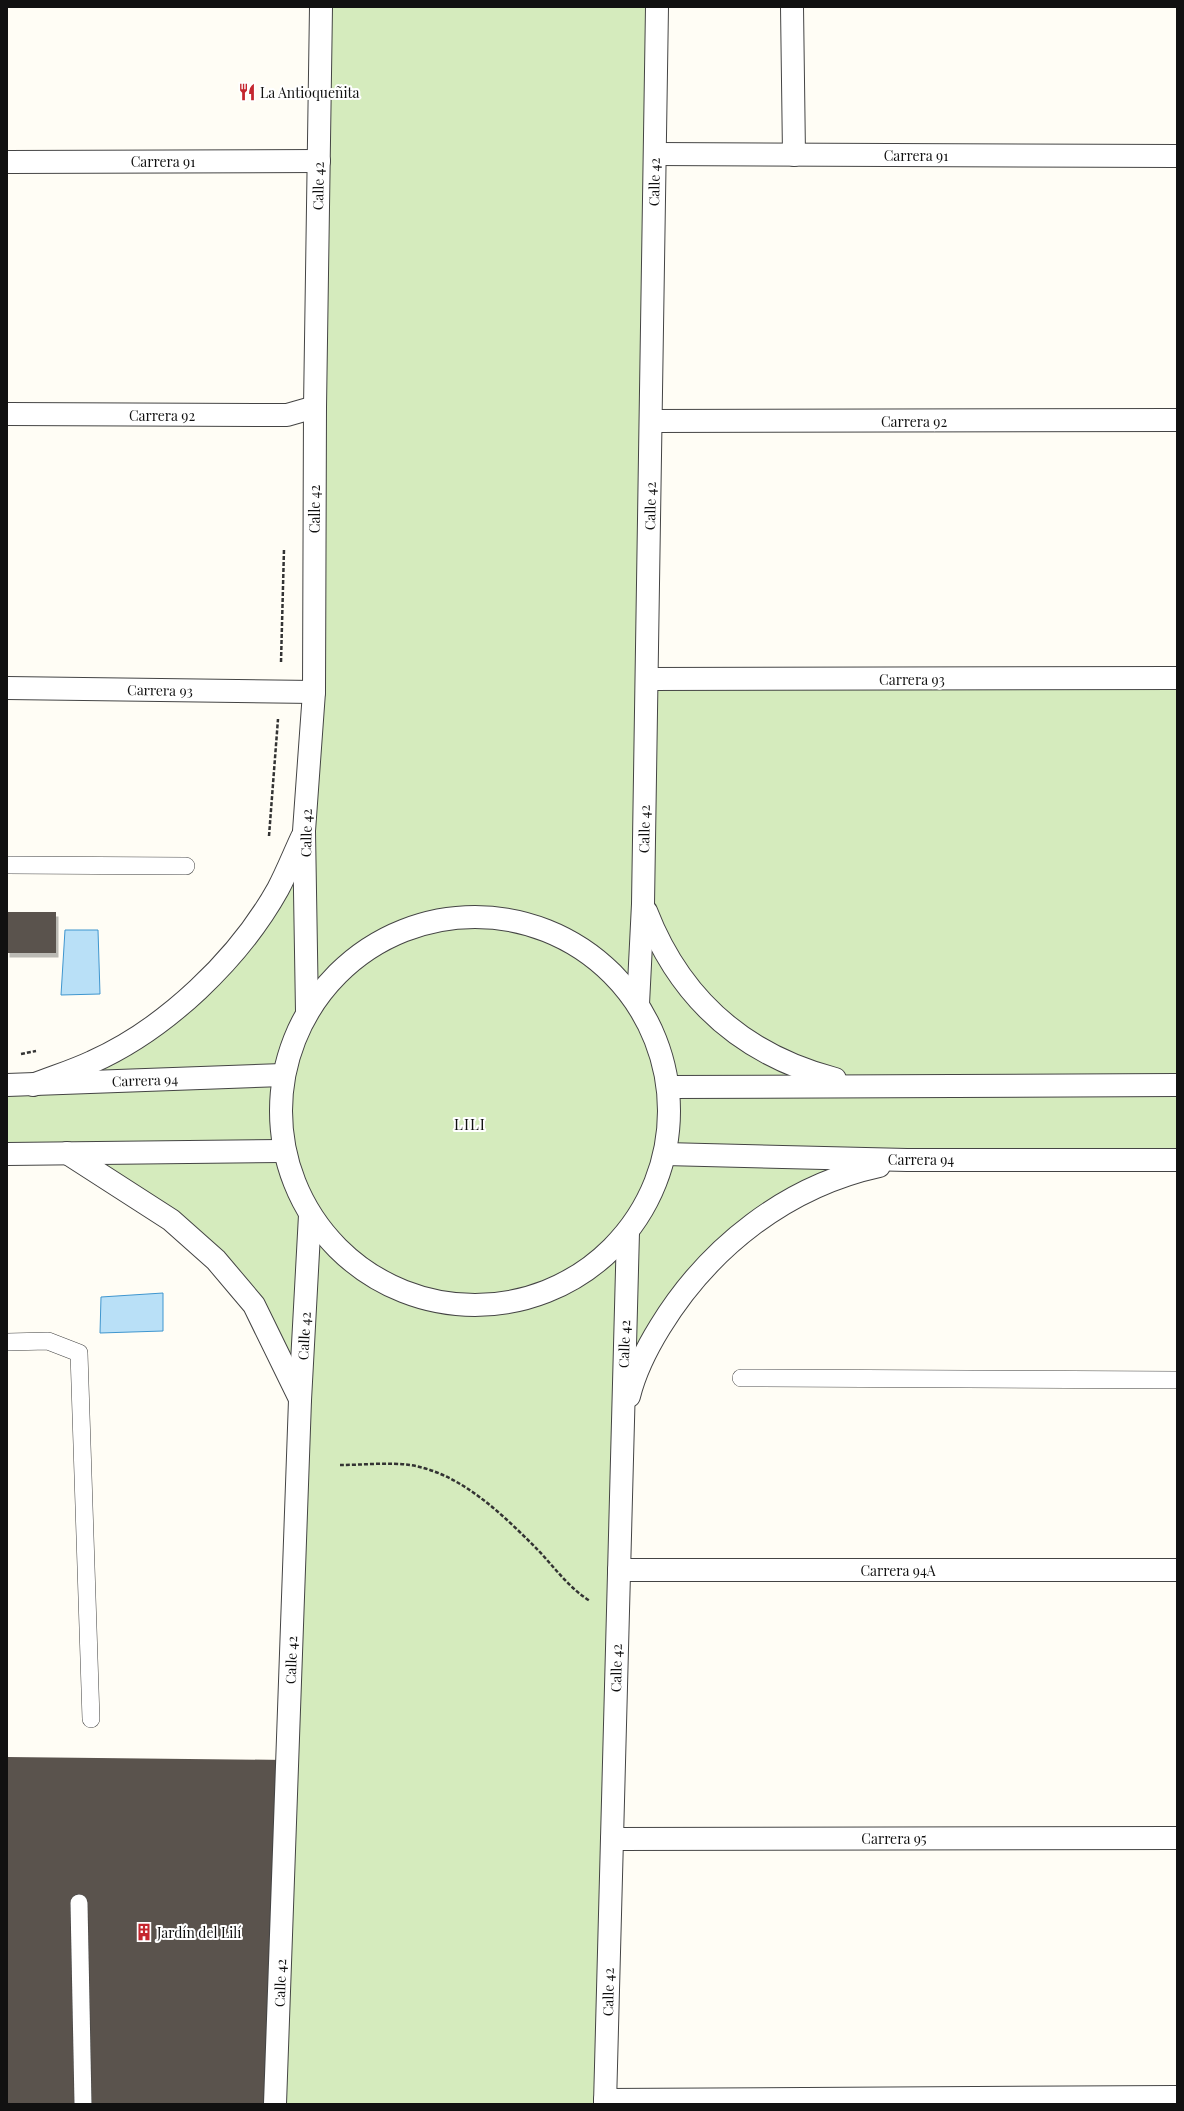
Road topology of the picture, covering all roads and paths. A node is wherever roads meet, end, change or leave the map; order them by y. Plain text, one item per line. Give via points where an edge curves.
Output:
1 (321, 7) edge
2 (657, 7) edge
3 (792, 7) edge
4 (655, 154) junction
5 (794, 155) junction
6 (1177, 156) edge
7 (319, 161) junction
8 (7, 162) edge
9 (315, 407) junction
10 (7, 414) edge
11 (1177, 420) edge
12 (651, 421) junction
13 (284, 541) dead end
14 (1177, 678) edge
15 (646, 680) junction
16 (7, 688) edge
17 (280, 692) junction
18 (314, 692) junction
19 (304, 831) junction
20 (267, 840) dead end
21 (7, 865) edge
22 (186, 866) dead end
23 (643, 904) junction
24 (638, 1004) junction
25 (306, 1012) junction
26 (43, 1050) dead end
27 (14, 1055) dead end
28 (283, 1075) junction
29 (7, 1085) edge
30 (33, 1085) junction
31 (880, 1085) junction
32 (1177, 1085) edge
33 (669, 1087) junction
34 (282, 1151) junction
35 (67, 1153) junction
36 (7, 1154) edge
37 (666, 1154) junction
38 (907, 1160) junction
39 (1177, 1160) edge
40 (310, 1215) junction
41 (628, 1232) junction
42 (7, 1342) edge
43 (741, 1378) dead end
44 (1177, 1380) edge
45 (300, 1400) junction
46 (622, 1428) junction
47 (340, 1465) dead end
48 (619, 1570) junction
49 (1177, 1570) edge
50 (591, 1602) dead end
51 (91, 1719) dead end
52 (1177, 1838) edge
53 (612, 1839) junction
54 (79, 1904) dead end
55 (1177, 2097) edge
56 (605, 2102) edge
57 (83, 2104) edge
58 (275, 2104) edge

1 - 7 street, Calle 42
2 - 4 street, Calle 42
3 - 5 street
4 - 5 street, Carrera 91
4 - 12 street, Calle 42
5 - 6 street, Carrera 91
7 - 8 street, Carrera 91
7 - 9 street, Calle 42
9 - 10 street, Carrera 92 via 287,415
9 - 18 street, Calle 42
11 - 12 street, Carrera 92
12 - 15 street, Calle 42
13 - 17 path
14 - 15 street, Carrera 93
15 - 23 street, Calle 42
16 - 17 street, Carrera 93
17 - 18 street, Carrera 93
17 - 20 path via 270,833
18 - 19 street, Calle 42
19 - 25 street, Calle 42
19 - 30 street via 278,889 247,936 199,990 149,1030 99,1059
21 - 22 lane
23 - 24 street, Calle 42
23 - 31 street via 656,936 673,967 694,995 719,1020 747,1041 804,1070 844,1081
24 - 25 street via 606,967 566,938 519,921 470,916 421,924 376,943 337,973
24 - 33 street via 658,1044
25 - 28 street via 288,1053
26 - 27 path
28 - 30 street, Carrera 94
28 - 34 street via 279,1098
29 - 30 street, Carrera 94
31 - 32 street
31 - 33 street
33 - 37 street via 669,1132
34 - 35 street
34 - 40 street via 298,1193
35 - 36 street
35 - 45 street via 171,1220 216,1260 254,1305
37 - 38 street, Carrera 94
37 - 41 street via 657,1182
38 - 39 street, Carrera 94
38 - 46 street via 862,1170 818,1186 776,1207 738,1235 704,1266 675,1302 651,1342 632,1384
40 - 41 street via 339,1251 376,1278 419,1297 464,1304 510,1302 555,1288 595,1264
40 - 45 street, Calle 42
41 - 46 street, Calle 42
42 - 51 lane via 48,1340 79,1353
43 - 44 lane
45 - 58 street, Calle 42
46 - 48 street, Calle 42
47 - 50 path via 410,1465 450,1478 494,1509 577,1593
48 - 49 street, Carrera 94A
48 - 53 street, Calle 42
52 - 53 street, Carrera 95
53 - 56 street, Calle 42
54 - 57 lane
55 - 56 street

